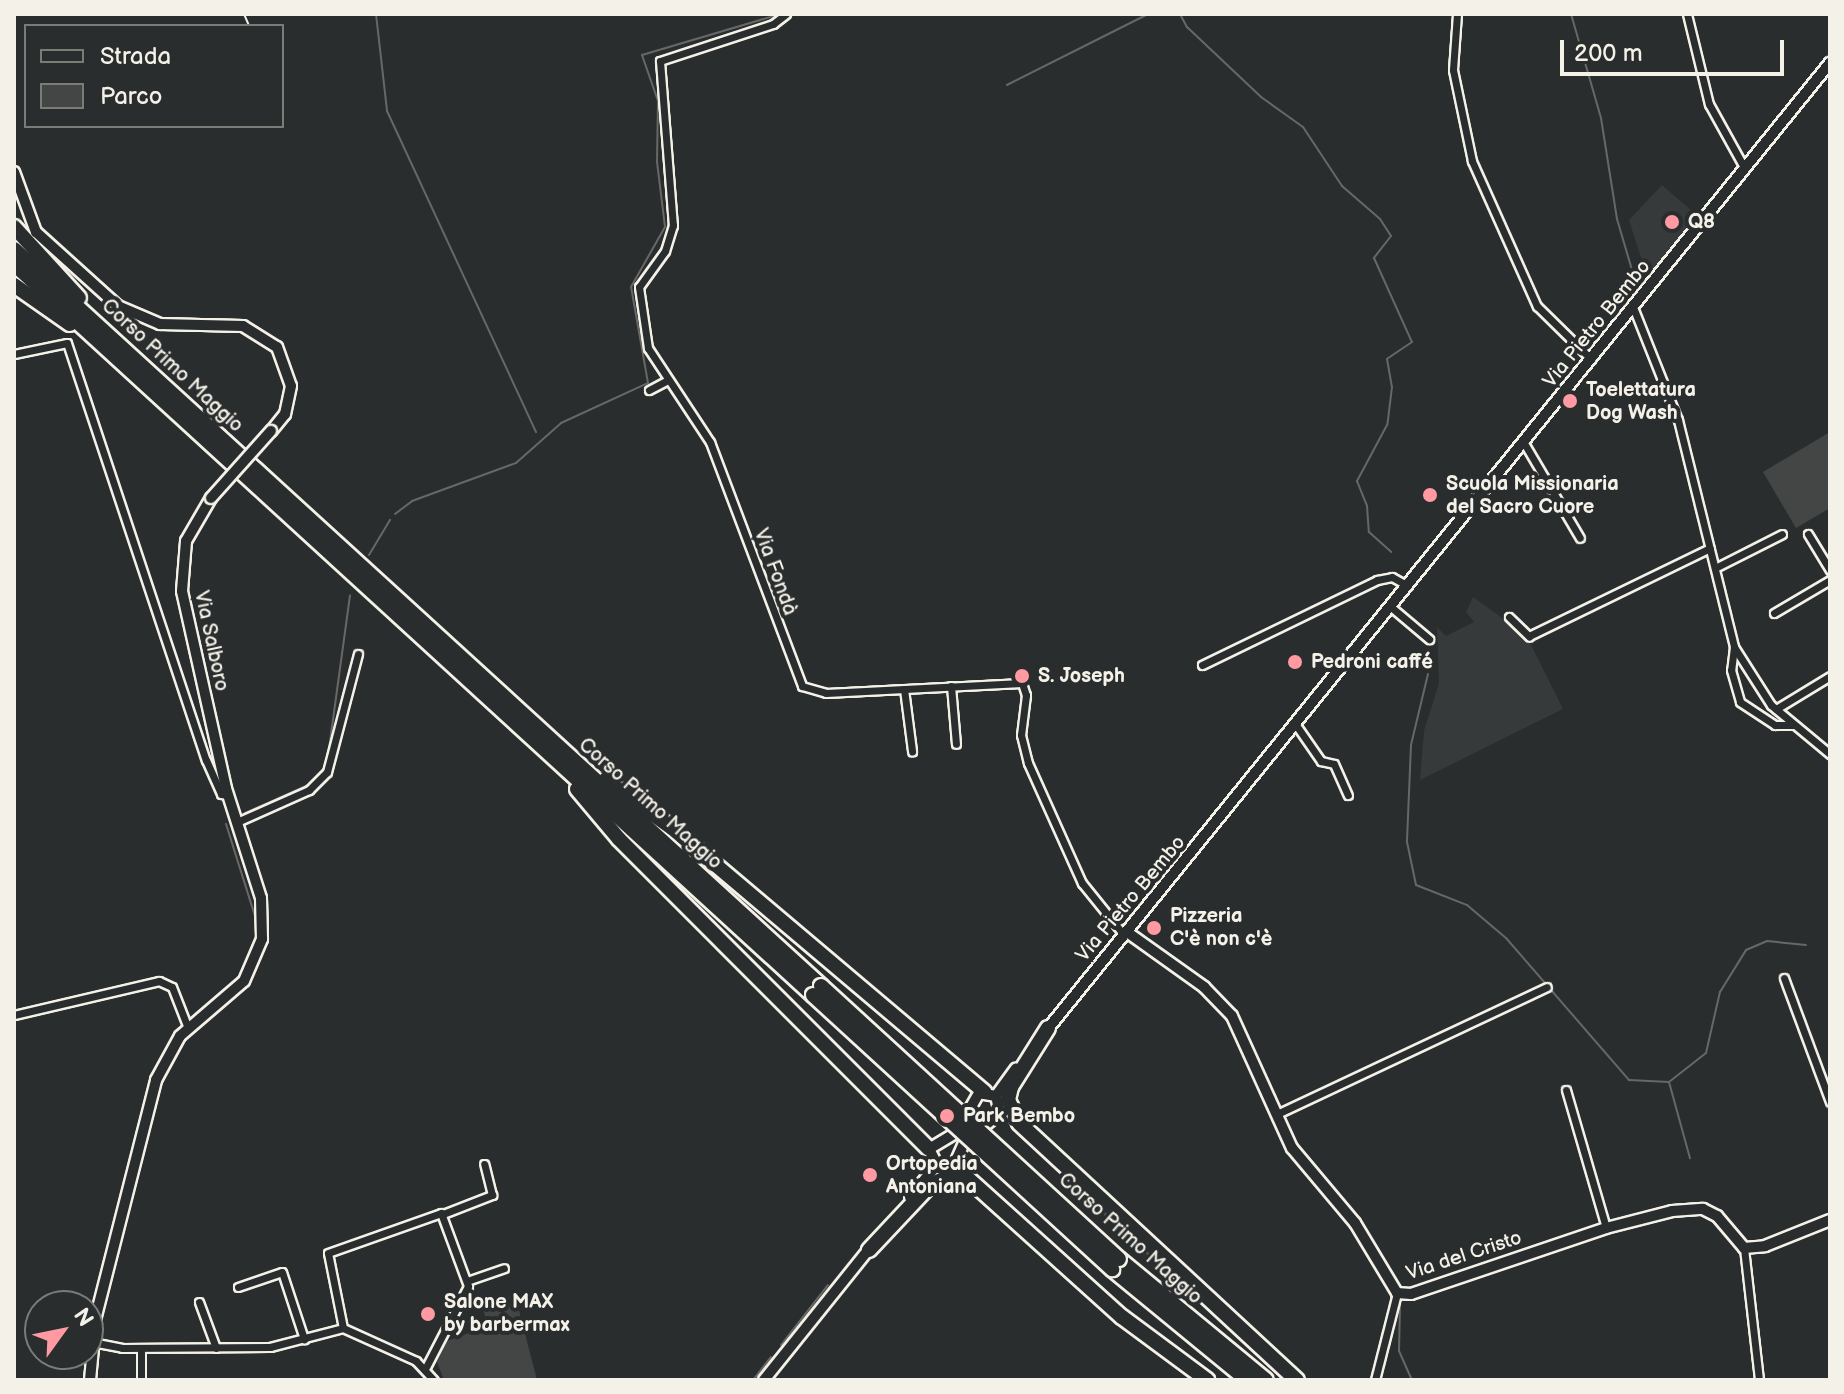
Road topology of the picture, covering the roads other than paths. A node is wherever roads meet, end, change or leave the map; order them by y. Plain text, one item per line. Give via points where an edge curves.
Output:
1 (786, 14) edge
2 (1457, 14) edge
3 (1687, 14) edge
4 (1830, 63) edge
5 (1745, 169) junction
6 (14, 172) edge
7 (14, 227) edge
8 (14, 249) edge
9 (14, 264) edge
10 (14, 285) edge
11 (1633, 307) junction
12 (104, 330) junction
13 (14, 354) edge
14 (1591, 359) junction
15 (132, 371) junction
16 (666, 381) junction
17 (649, 390) dead end
18 (1524, 443) junction
19 (1782, 534) dead end
20 (1808, 534) dead end
21 (1580, 538) dead end
22 (1710, 548) junction
23 (1715, 568) junction
24 (1830, 570) edge
25 (1830, 580) edge
26 (1408, 586) junction
27 (1391, 607) junction
28 (1774, 613) dead end
29 (1509, 617) dead end
30 (1429, 639) dead end
31 (1734, 647) junction
32 (358, 654) dead end
33 (1202, 665) dead end
34 (1830, 676) edge
35 (951, 686) junction
36 (904, 689) junction
37 (1776, 709) junction
38 (522, 721) junction
39 (1296, 725) junction
40 (1793, 725) junction
41 (956, 744) dead end
42 (912, 751) dead end
43 (1830, 754) edge
44 (228, 795) junction
45 (1348, 795) dead end
46 (237, 822) junction
47 (1126, 934) junction
48 (1784, 978) dead end
49 (1547, 987) dead end
50 (14, 1015) edge
51 (188, 1028) junction
52 (1048, 1028) junction
53 (1566, 1090) dead end
54 (993, 1099) junction
55 (1830, 1102) edge
56 (1277, 1114) junction
57 (1019, 1123) junction
58 (929, 1149) junction
59 (484, 1164) dead end
60 (942, 1167) junction
61 (968, 1181) junction
62 (443, 1214) junction
63 (1830, 1220) edge
64 (1606, 1228) junction
65 (1744, 1248) junction
66 (869, 1250) junction
67 (1115, 1264) junction
68 (504, 1268) dead end
69 (467, 1281) junction
70 (238, 1287) dead end
71 (104, 1293) edge
72 (1397, 1293) junction
73 (199, 1302) dead end
74 (343, 1328) junction
75 (304, 1339) junction
76 (104, 1343) edge
77 (141, 1348) junction
78 (216, 1348) junction
79 (426, 1367) junction
80 (141, 1380) edge
81 (434, 1380) edge
82 (764, 1380) edge
83 (1207, 1380) edge
84 (1247, 1380) edge
85 (1266, 1380) edge
86 (1297, 1380) edge
87 (1375, 1380) edge
88 (1759, 1380) edge

1 - 16 street via 773,24 664,56 657,68 667,109 665,153 673,225 671,239 643,278 639,294 645,342
2 - 14 street via 1453,70 1472,161 1537,306
3 - 5 street via 1709,104
4 - 5 street, Via Pietro Bembo
5 - 11 street, Via Pietro Bembo
6 - 44 street, Via Salboro, bridge via 41,238 118,306 160,324 243,326 277,347 291,386 285,414 211,498 186,541 180,575
7 - 12 highway
8 - 12 highway, Corso Primo Maggio
9 - 15 highway, Corso Primo Maggio
10 - 15 highway
11 - 14 street, Via Pietro Bembo
11 - 22 street via 1678,420
12 - 38 highway, Corso Primo Maggio
13 - 44 street, Via Salboro via 67,343 206,760 221,794
14 - 18 street, Via Pietro Bembo
15 - 38 highway, Corso Primo Maggio
16 - 17 street
16 - 36 street, Via Fondà via 710,442 802,686 826,693
18 - 21 street
18 - 26 street, Via Pietro Bembo
19 - 23 street
20 - 24 street
22 - 23 street
22 - 29 street via 1529,636
23 - 31 street
25 - 28 street
26 - 27 street, Via Pietro Bembo
26 - 33 street via 1392,577 1377,580
27 - 30 street
27 - 39 street, Via Pietro Bembo
31 - 37 street via 1750,679
31 - 40 street via 1731,670 1740,702 1775,725
32 - 46 street via 327,772 309,790
34 - 37 street
35 - 36 street, Via Fondà
35 - 41 street
35 - 47 street, Via Fondà via 1022,683 1026,695 1021,735 1028,763 1082,883
36 - 42 street
37 - 40 street
38 - 54 highway via 672,828
38 - 58 highway via 619,839
38 - 67 highway, Corso Primo Maggio, bridge
39 - 45 street via 1321,761 1334,764
39 - 47 street, Via Pietro Bembo
40 - 43 street
44 - 46 street, Via Salboro
46 - 51 street, Via Salboro via 263,908 260,949 237,990
47 - 52 street, Via Pietro Bembo
47 - 56 street, Via del Cristo via 1218,999 1246,1042
48 - 55 street
49 - 56 street
50 - 51 street via 159,981 172,987
51 - 71 street, Via Salboro via 156,1080
52 - 54 street, Via Pietro Bembo
52 - 57 highway via 1011,1087 1008,1100
53 - 64 street
54 - 57 highway
54 - 58 street, Via Pietro Bembo via 973,1099 969,1117 956,1133
54 - 60 street, Via Pietro Bembo via 958,1161
56 - 72 street, Via del Cristo via 1300,1160 1355,1223
57 - 86 highway
58 - 60 street
59 - 62 street via 492,1195
60 - 61 highway
60 - 66 street, Via Pietro Bembo
61 - 66 highway via 947,1177 930,1185
61 - 83 highway via 1092,1292
62 - 69 street
62 - 74 street via 328,1253
63 - 65 street via 1765,1246
64 - 65 street, Via del Cristo via 1703,1209 1717,1216
64 - 72 street, Via del Cristo via 1411,1294
65 - 88 street
66 - 82 street, Via Pietro Bembo
67 - 84 highway, Corso Primo Maggio
67 - 85 highway, Corso Primo Maggio
68 - 69 street
69 - 79 street
70 - 75 street via 282,1272
72 - 87 street
73 - 78 street
74 - 75 street
74 - 79 street
75 - 78 street via 270,1347
76 - 77 street
77 - 78 street
77 - 80 street
79 - 81 street

